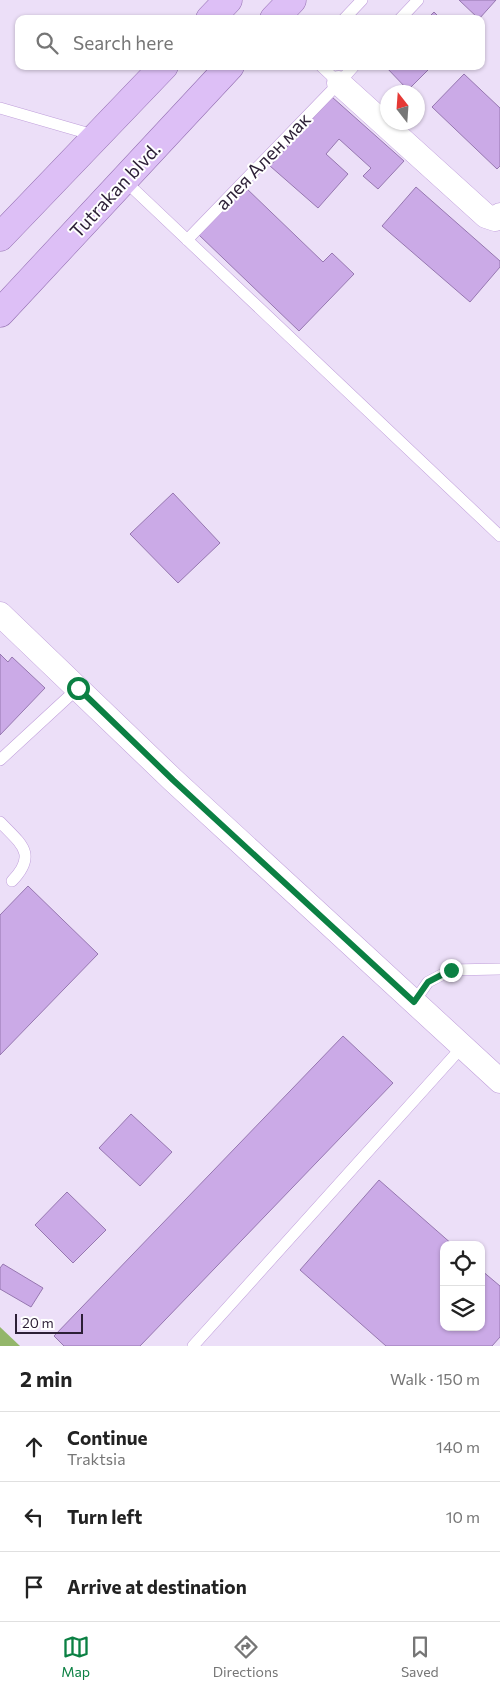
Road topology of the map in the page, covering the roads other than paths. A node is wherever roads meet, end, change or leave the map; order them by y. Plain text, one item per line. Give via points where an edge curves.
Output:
1 (228, 0) edge
2 (292, 0) edge
3 (362, 0) edge
4 (418, 0) edge
5 (214, 15) edge
6 (278, 15) edge
7 (348, 15) edge
8 (404, 15) edge
9 (160, 70) edge
10 (226, 70) edge
11 (334, 70) edge
12 (346, 74) edge
13 (0, 108) edge
14 (96, 136) junction
15 (124, 180) junction
16 (498, 217) edge
17 (0, 237) edge
18 (187, 240) junction
19 (0, 313) edge
20 (500, 536) edge
21 (0, 614) edge
22 (78, 688) junction
23 (0, 760) edge
24 (0, 822) edge
25 (12, 881) dead end
26 (500, 969) edge
27 (414, 1002) junction
28 (462, 1046) junction
29 (500, 1080) edge
30 (193, 1346) edge

1 - 5 main road
2 - 6 main road
3 - 7 lane
4 - 8 lane
9 - 14 main road
10 - 15 main road, Tutrakan blvd.
11 - 12 lane
12 - 16 street via 486,216
12 - 18 lane, алея Ален мак
13 - 14 lane
14 - 17 main road
15 - 18 lane
15 - 19 main road, Tutrakan blvd.
18 - 20 lane
21 - 22 street
22 - 23 lane
22 - 27 street
24 - 25 lane via 23,848 26,858 24,868
26 - 27 lane via 451,970 428,982
27 - 28 street
28 - 29 street
28 - 30 lane

